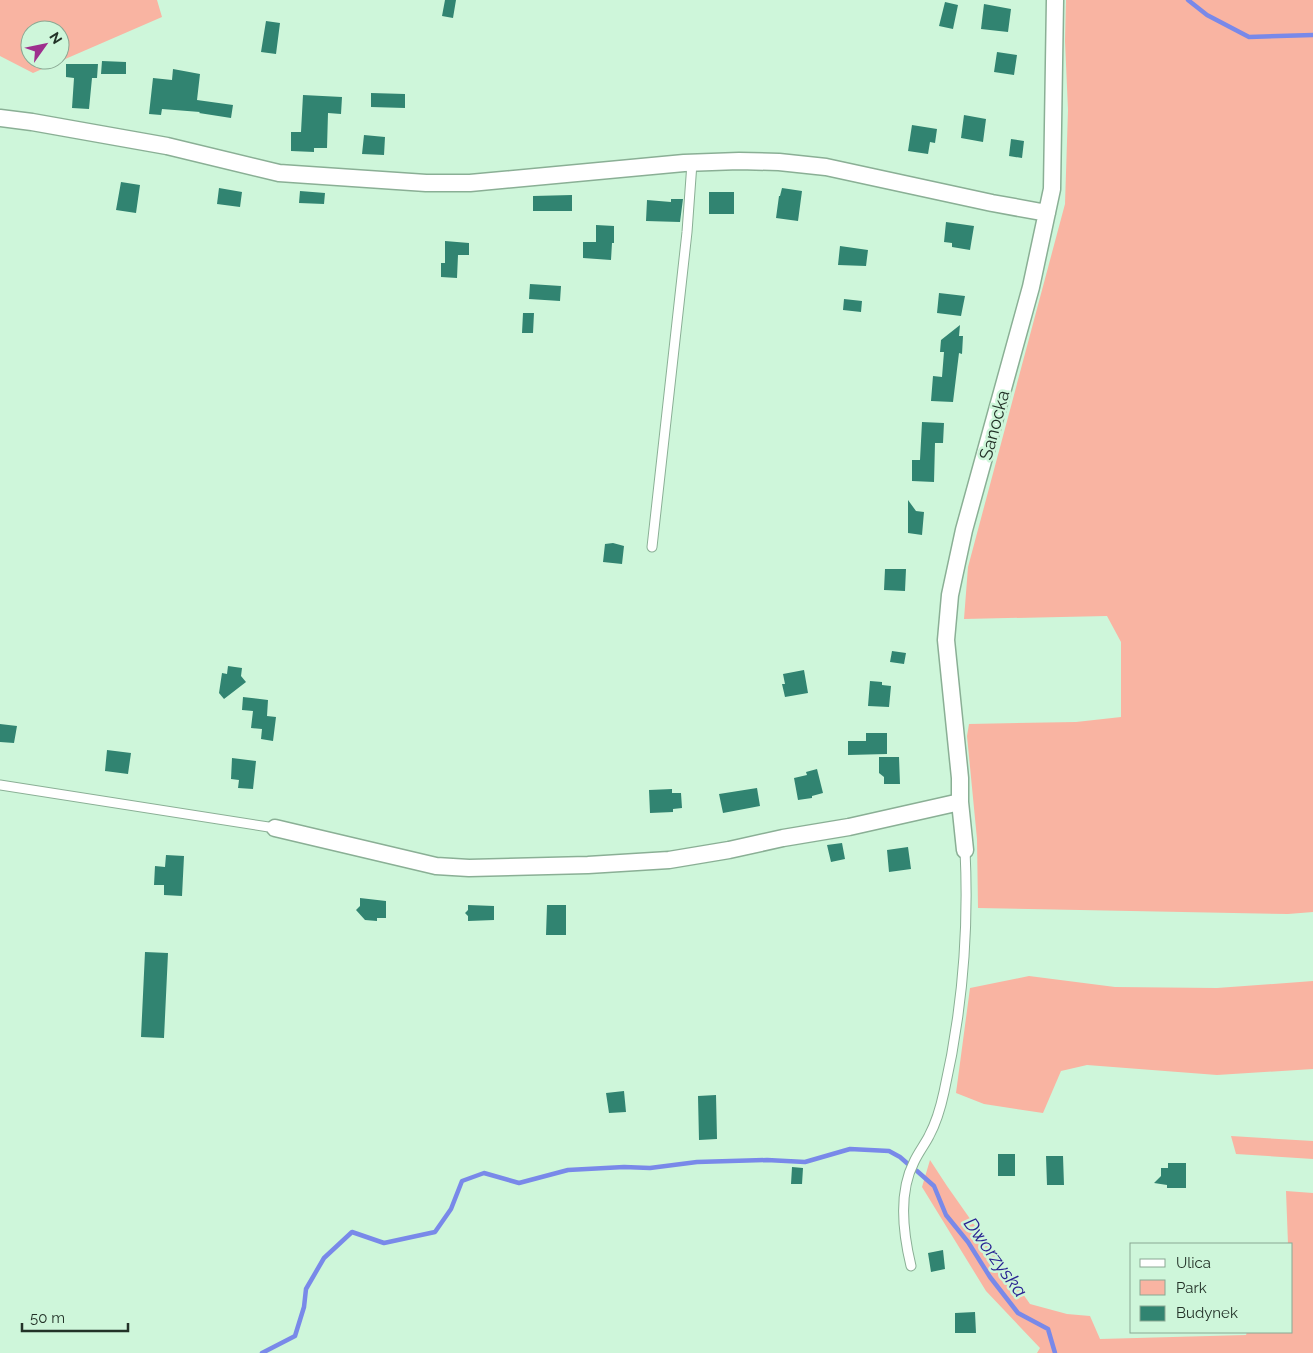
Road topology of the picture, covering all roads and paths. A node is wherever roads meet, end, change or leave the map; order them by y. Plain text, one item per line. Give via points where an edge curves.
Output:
1 (1055, 0) edge
2 (0, 118) edge
3 (692, 163) junction
4 (1047, 213) junction
5 (652, 547) dead end
6 (0, 785) edge
7 (960, 802) junction
8 (275, 828) joint
9 (965, 850) joint
10 (911, 1266) dead end

1 - 4 street, Sanocka via 1052,189
2 - 3 street via 167,146 279,173 350,179 470,183
3 - 4 street via 779,162 826,167
3 - 5 lane
4 - 7 street, Sanocka via 1032,287 964,530 950,595 946,640
6 - 8 lane
7 - 8 street via 729,850 669,860 588,865 436,866
7 - 9 street, Sanocka
9 - 10 lane via 968,899 955,1040 944,1094 905,1188 903,1207

